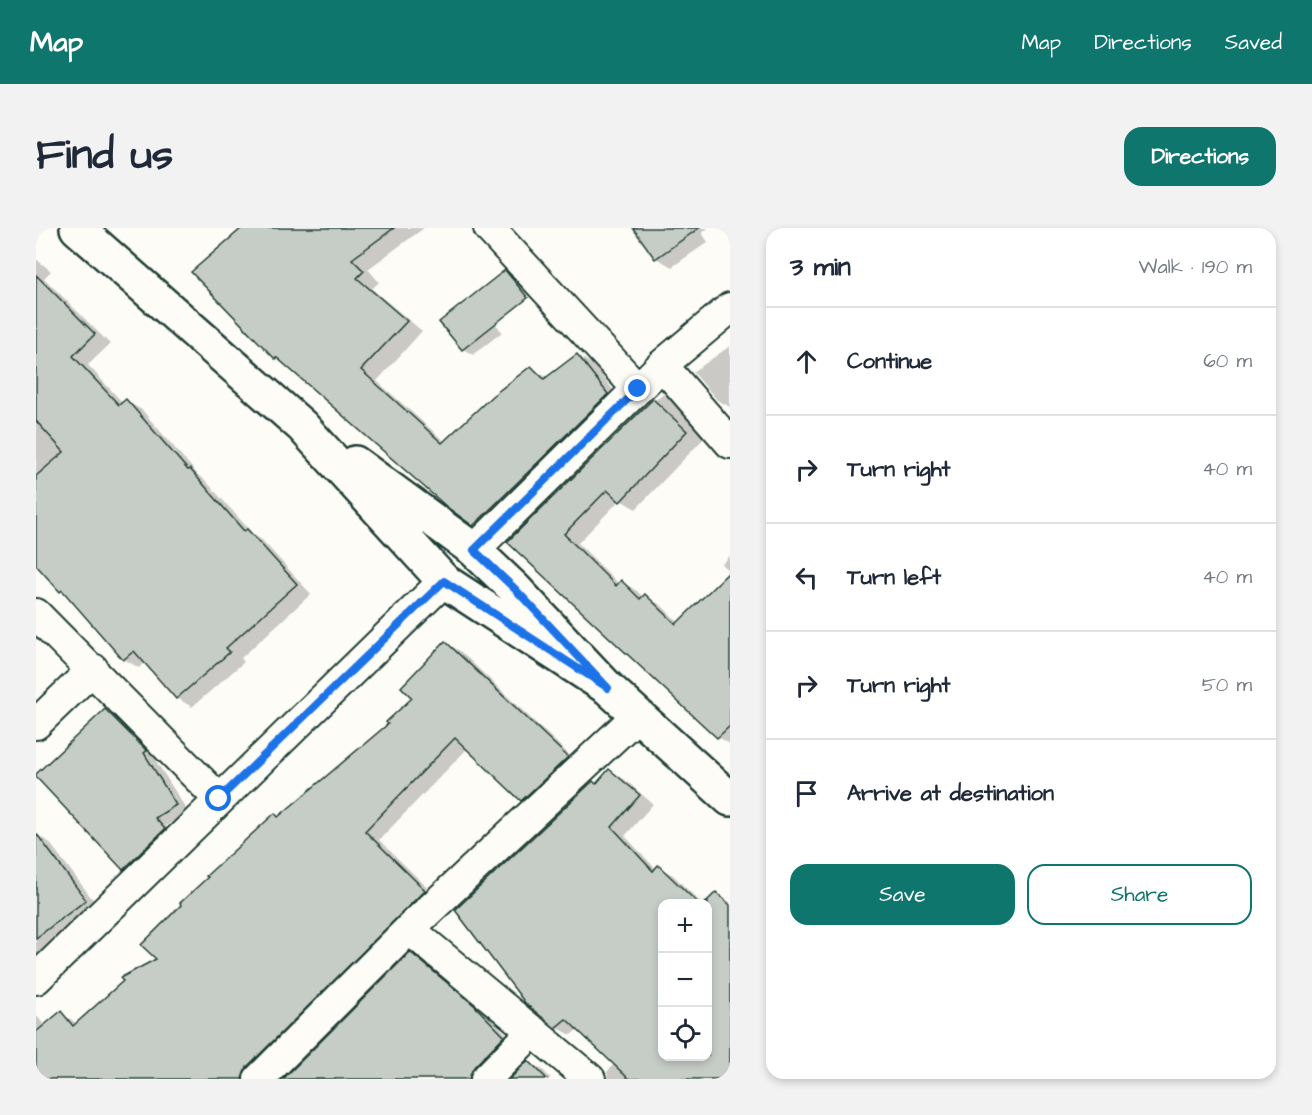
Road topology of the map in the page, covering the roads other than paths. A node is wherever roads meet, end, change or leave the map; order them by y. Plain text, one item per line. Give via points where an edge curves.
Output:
1 (77, 228) edge
2 (489, 228) edge
3 (730, 308) edge
4 (662, 365) junction
5 (638, 389) junction
6 (302, 426) junction
7 (730, 443) edge
8 (474, 550) junction
9 (444, 581) junction
10 (36, 614) edge
11 (93, 669) junction
12 (608, 688) junction
13 (638, 715) junction
14 (36, 724) edge
15 (219, 799) junction
16 (730, 799) edge
17 (409, 929) junction
18 (36, 979) edge
19 (533, 1031) junction
20 (259, 1079) edge
21 (486, 1079) edge
22 (590, 1079) edge

1 - 6 street
2 - 5 street
3 - 4 street
4 - 5 street
4 - 7 street
5 - 8 street
6 - 8 street
6 - 9 street
8 - 12 street
9 - 12 street
9 - 15 street
10 - 11 street
11 - 14 street
11 - 15 street
12 - 13 street
13 - 16 street
13 - 17 street
15 - 18 street
17 - 19 street
17 - 20 street
19 - 21 street
19 - 22 street

